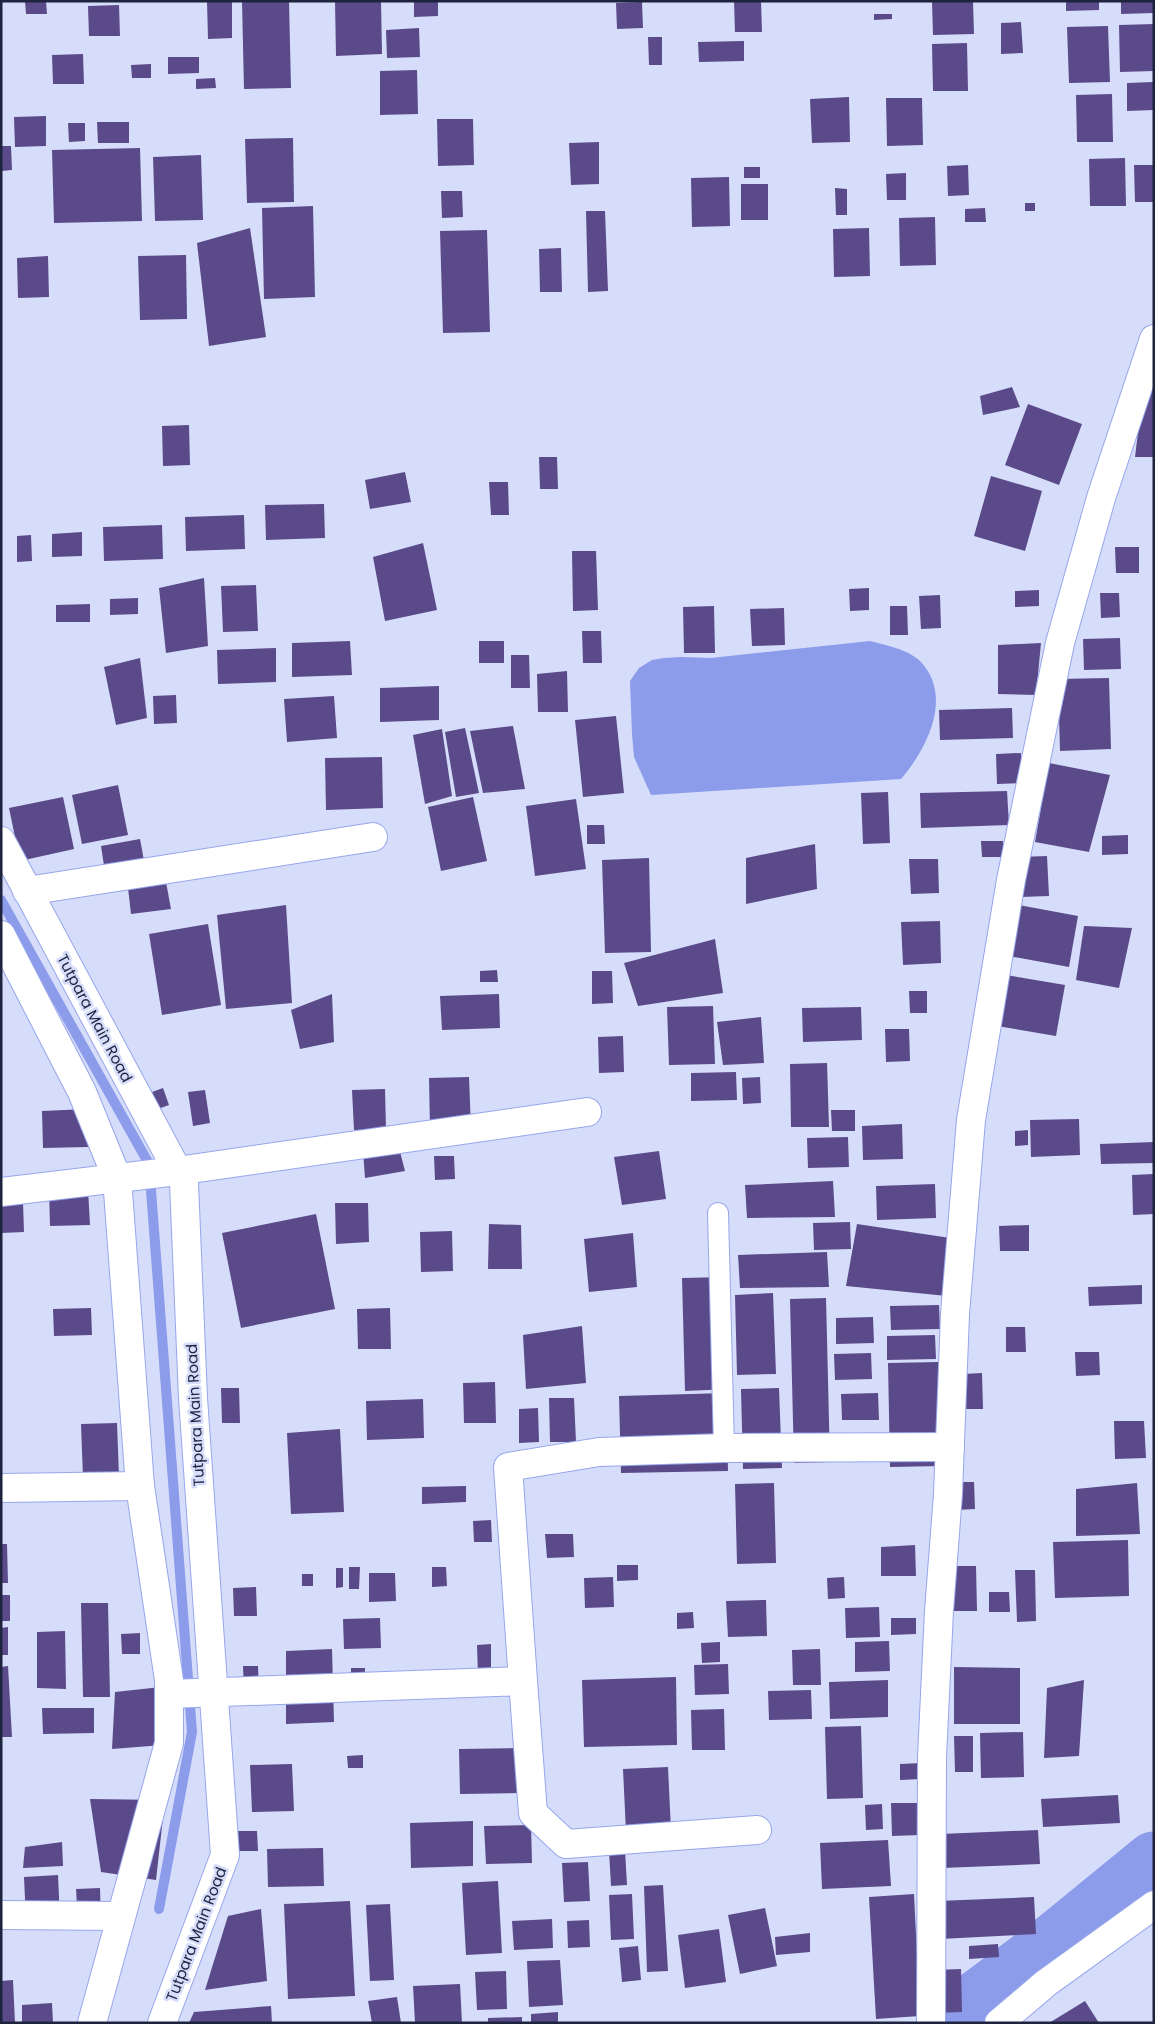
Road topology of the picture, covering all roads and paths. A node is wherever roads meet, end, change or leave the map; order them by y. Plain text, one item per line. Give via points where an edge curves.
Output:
1 (1154, 339) edge
2 (373, 837) dead end
3 (1, 842) edge
4 (28, 891) junction
5 (1, 935) edge
6 (587, 1112) dead end
7 (148, 1174) junction
8 (1, 1192) edge
9 (718, 1213) dead end
10 (950, 1447) junction
11 (724, 1448) junction
12 (140, 1486) junction
13 (1, 1488) edge
14 (523, 1681) junction
15 (214, 1692) junction
16 (169, 1694) junction
17 (757, 1830) dead end
18 (1154, 1905) edge
19 (1, 1915) edge
20 (121, 1916) junction
21 (92, 2023) edge
22 (162, 2023) edge
23 (931, 2023) edge
24 (999, 2023) edge

1 - 10 street via 1101,498 1060,643 1011,880 971,1120 956,1314
2 - 4 street
3 - 4 street, Tutpara Main Road
4 - 7 street, Tutpara Main Road
5 - 7 street via 82,1092
6 - 7 street
7 - 8 street
7 - 12 street
7 - 15 street, Tutpara Main Road via 184,1184 193,1398
9 - 11 lane
10 - 11 street
10 - 23 street via 932,1757
11 - 14 street via 599,1452 508,1467
12 - 13 street
12 - 16 street
14 - 15 street
14 - 17 street via 533,1814 566,1844
15 - 16 street
15 - 22 street, Tutpara Main Road via 225,1856
16 - 20 street via 169,1743
18 - 24 street via 1046,1983
19 - 20 street
20 - 21 street

